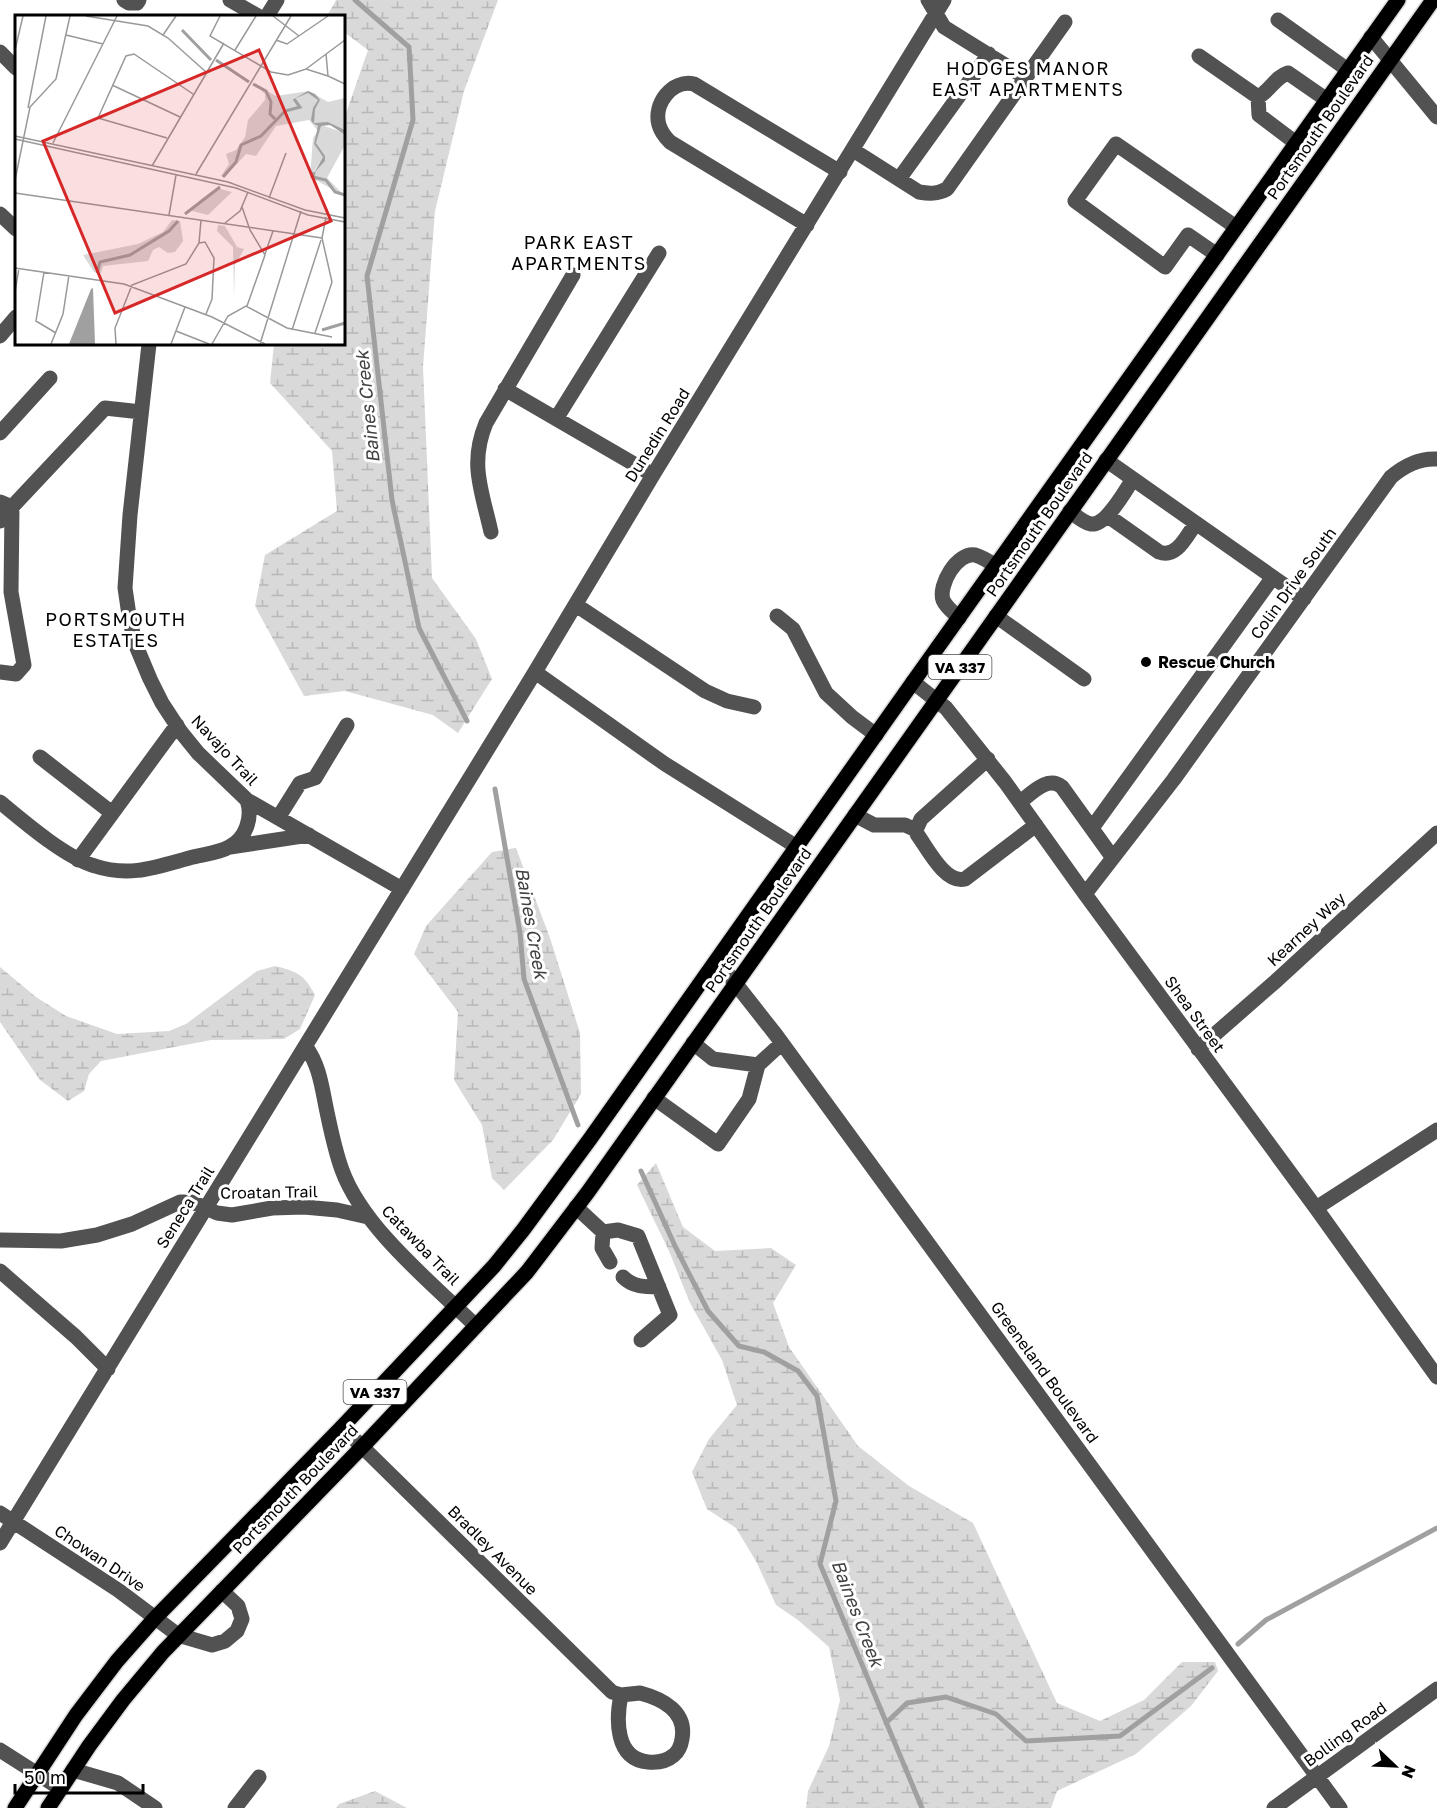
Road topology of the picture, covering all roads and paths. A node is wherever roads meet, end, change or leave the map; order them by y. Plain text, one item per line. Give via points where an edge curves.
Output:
1 (124, 0) edge
2 (139, 0) edge
3 (230, 0) edge
4 (277, 0) edge
5 (1398, 0) edge
6 (1433, 0) edge
7 (936, 4) edge
8 (256, 15) edge
9 (268, 15) edge
10 (1278, 20) dead end
11 (1065, 22) dead end
12 (1371, 37) junction
13 (0, 52) edge
14 (989, 54) junction
15 (1199, 56) dead end
16 (1390, 60) junction
17 (15, 67) edge
18 (1348, 70) junction
19 (1026, 78) junction
20 (1258, 97) junction
21 (1327, 100) junction
22 (1437, 117) edge
23 (1296, 143) junction
24 (853, 150) junction
25 (840, 172) junction
26 (899, 179) junction
27 (0, 214) edge
28 (807, 225) junction
29 (1236, 227) junction
30 (15, 228) edge
31 (659, 253) dead end
32 (1217, 255) junction
33 (573, 275) dead end
34 (15, 318) edge
35 (0, 336) edge
36 (149, 345) edge
37 (50, 378) dead end
38 (506, 389) junction
39 (141, 412) junction
40 (556, 418) junction
41 (0, 433) edge
42 (1437, 459) edge
43 (1106, 460) junction
44 (653, 475) junction
45 (1133, 479) junction
46 (6, 504) edge
47 (1070, 512) junction
48 (1108, 516) junction
49 (0, 521) edge
50 (1196, 523) junction
51 (491, 532) dead end
52 (996, 566) junction
53 (1273, 577) junction
54 (1304, 599) junction
55 (576, 605) junction
56 (777, 615) dead end
57 (996, 616) junction
58 (959, 618) junction
59 (0, 672) edge
60 (535, 672) junction
61 (1084, 680) dead end
62 (913, 682) junction
63 (936, 700) junction
64 (754, 707) dead end
65 (177, 725) junction
66 (347, 725) dead end
67 (876, 735) junction
68 (40, 757) dead end
69 (988, 759) junction
70 (247, 800) junction
71 (0, 802) edge
72 (1020, 802) junction
73 (112, 813) junction
74 (855, 815) junction
75 (278, 818) junction
76 (1036, 825) junction
77 (1092, 828) junction
78 (916, 830) junction
79 (1437, 833) edge
80 (309, 835) junction
81 (230, 847) junction
82 (797, 847) junction
83 (1113, 858) junction
84 (78, 860) junction
85 (402, 889) junction
86 (1085, 894) junction
87 (717, 960) junction
88 (735, 983) junction
89 (693, 1042) junction
90 (782, 1043) junction
91 (306, 1047) junction
92 (1198, 1049) junction
93 (758, 1065) junction
94 (654, 1098) junction
95 (1437, 1130) edge
96 (576, 1207) junction
97 (205, 1208) junction
98 (1316, 1208) junction
99 (368, 1217) junction
100 (603, 1232) junction
101 (0, 1240) edge
102 (610, 1262) dead end
103 (0, 1271) edge
104 (623, 1277) dead end
105 (659, 1287) junction
106 (456, 1306) junction
107 (476, 1326) junction
108 (641, 1340) dead end
109 (108, 1369) junction
110 (1436, 1372) edge
111 (342, 1427) junction
112 (363, 1446) junction
113 (0, 1513) edge
114 (13, 1521) junction
115 (0, 1543) edge
116 (222, 1591) junction
117 (155, 1618) junction
118 (178, 1635) junction
119 (1437, 1689) edge
120 (621, 1695) junction
121 (0, 1750) edge
122 (73, 1770) junction
123 (38, 1774) junction
124 (1317, 1775) junction
125 (259, 1777) dead end
126 (61, 1789) junction
127 (15, 1808) edge
128 (48, 1808) edge
129 (155, 1808) edge
130 (235, 1808) edge
131 (1274, 1808) edge
132 (1340, 1808) edge

1 - 2 street
3 - 8 street
4 - 9 street
5 - 12 main road, Portsmouth Boulevard / VA 337
6 - 16 main road, Portsmouth Boulevard / VA 337
7 - 14 street via 944,27
7 - 24 street, Dunedin Road
10 - 18 street
11 - 19 street
12 - 16 street
12 - 18 main road, Portsmouth Boulevard / VA 337
13 - 17 street
14 - 19 street
14 - 26 street
15 - 20 street
16 - 22 street
16 - 43 main road, Portsmouth Boulevard / VA 337
18 - 21 main road, Portsmouth Boulevard / VA 337
19 - 26 street via 947,189 940,193 919,192
20 - 21 street via 1280,75 1288,73
20 - 23 street via 1259,115
21 - 23 main road, Portsmouth Boulevard / VA 337
23 - 29 main road, Portsmouth Boulevard / VA 337
24 - 25 street, Dunedin Road
24 - 26 street
25 - 28 street, Dunedin Road
25 - 28 street via 694,84 678,84 661,103 659,125 670,142
27 - 30 street
28 - 44 street, Dunedin Road
29 - 32 main road, Portsmouth Boulevard / VA 337
29 - 32 street via 1116,144 1075,201 1165,267 1188,236
31 - 40 street
32 - 52 main road, Portsmouth Boulevard / VA 337
33 - 38 street
34 - 35 street
36 - 39 street, Navajo Trail
37 - 41 street
38 - 40 street
38 - 51 street via 480,436 477,454
39 - 46 street via 105,408
39 - 65 street, Navajo Trail via 125,588 137,648 162,703
40 - 44 street
42 - 54 street, Colin Drive South via 1416,461 1391,477
43 - 45 street
43 - 47 main road, Portsmouth Boulevard / VA 337
44 - 55 street, Dunedin Road
45 - 48 street
45 - 50 street
46 - 49 street
46 - 59 street via 11,592 24,665 16,674
47 - 48 street via 1092,524
47 - 57 main road, Portsmouth Boulevard / VA 337
48 - 50 street via 1166,555 1177,550
50 - 53 street
52 - 58 main road, Portsmouth Boulevard / VA 337
52 - 58 street via 973,555 950,571 942,599
53 - 54 street
53 - 77 street
54 - 83 street, Colin Drive South
55 - 60 street, Dunedin Road
55 - 64 street via 705,691
56 - 67 street via 793,629 826,693
57 - 61 street
57 - 63 main road, Portsmouth Boulevard / VA 337
58 - 62 main road, Portsmouth Boulevard / VA 337
60 - 82 street via 665,764
60 - 85 street, Dunedin Road
62 - 63 street, Shea Street
62 - 67 main road, Portsmouth Boulevard / VA 337
63 - 69 street, Shea Street
63 - 74 main road, Portsmouth Boulevard / VA 337
65 - 70 street, Navajo Trail via 198,753
65 - 73 street
66 - 75 street via 315,778 300,783
67 - 82 main road, Portsmouth Boulevard / VA 337
68 - 73 street
69 - 72 street, Shea Street
69 - 78 street via 928,811
70 - 75 street, Navajo Trail
70 - 81 street via 249,820
71 - 84 street
72 - 76 street, Shea Street
72 - 77 street via 1044,784 1057,783
73 - 84 street
74 - 78 street via 874,825 905,825
74 - 88 main road, Portsmouth Boulevard / VA 337
75 - 80 street, Navajo Trail
76 - 78 street via 959,880 945,873
76 - 86 street, Shea Street
77 - 83 street
79 - 92 street, Kearney Way
80 - 81 street
80 - 85 street, Navajo Trail
81 - 84 street via 132,872
82 - 87 main road, Portsmouth Boulevard / VA 337
83 - 86 street, Colin Drive South
85 - 91 street, Seneca Trail
86 - 92 street, Shea Street
87 - 88 street, Greeneland Boulevard
87 - 106 main road, Portsmouth Boulevard / VA 337 via 523,1230
88 - 89 main road, Portsmouth Boulevard / VA 337
88 - 90 street, Greeneland Boulevard
89 - 93 street via 713,1059
89 - 94 main road, Portsmouth Boulevard / VA 337
90 - 93 street
90 - 124 street, Greeneland Boulevard
91 - 97 street, Seneca Trail
91 - 99 street, Catawba Trail via 319,1071 342,1170
92 - 98 street, Shea Street
93 - 94 street via 749,1099 718,1143
94 - 96 main road, Portsmouth Boulevard / VA 337
95 - 98 street
96 - 100 street
96 - 107 main road, Portsmouth Boulevard / VA 337 via 527,1272
97 - 99 street, Croatan Trail via 232,1215 304,1207
97 - 101 street, Croatan Trail via 180,1202 132,1224 61,1241
97 - 109 street, Seneca Trail
98 - 110 street, Shea Street
99 - 106 street, Catawba Trail
100 - 102 street via 602,1248
100 - 105 street via 618,1230 638,1236
103 - 109 street
104 - 105 street via 641,1287
105 - 108 street via 670,1316
106 - 107 street, Catawba Trail
106 - 111 main road, Portsmouth Boulevard / VA 337
107 - 112 main road, Portsmouth Boulevard / VA 337
109 - 114 street, Seneca Trail
111 - 112 street, Bradley Avenue
111 - 117 main road, Portsmouth Boulevard / VA 337
112 - 116 main road, Portsmouth Boulevard / VA 337
112 - 120 street, Bradley Avenue via 612,1692
113 - 114 street, Chowan Drive
114 - 115 street, Seneca Trail
114 - 117 street, Chowan Drive
116 - 118 main road, Portsmouth Boulevard / VA 337
116 - 118 street via 238,1606 242,1619 237,1631 213,1645
117 - 118 street, Chowan Drive
117 - 123 main road, Portsmouth Boulevard / VA 337 via 76,1715
118 - 122 main road, Portsmouth Boulevard / VA 337 via 123,1700
119 - 124 street, Bolling Road
120 - 120 street via 640,1693 672,1708 681,1723 676,1754 667,1760 646,1762 628,1752 619,1729
121 - 123 street
122 - 126 main road, Portsmouth Boulevard / VA 337
122 - 129 street via 118,1783
123 - 126 street
123 - 127 main road, Portsmouth Boulevard / VA 337
124 - 131 street, Bolling Road
124 - 132 street, Greeneland Boulevard
125 - 130 street
126 - 128 main road, Portsmouth Boulevard / VA 337

